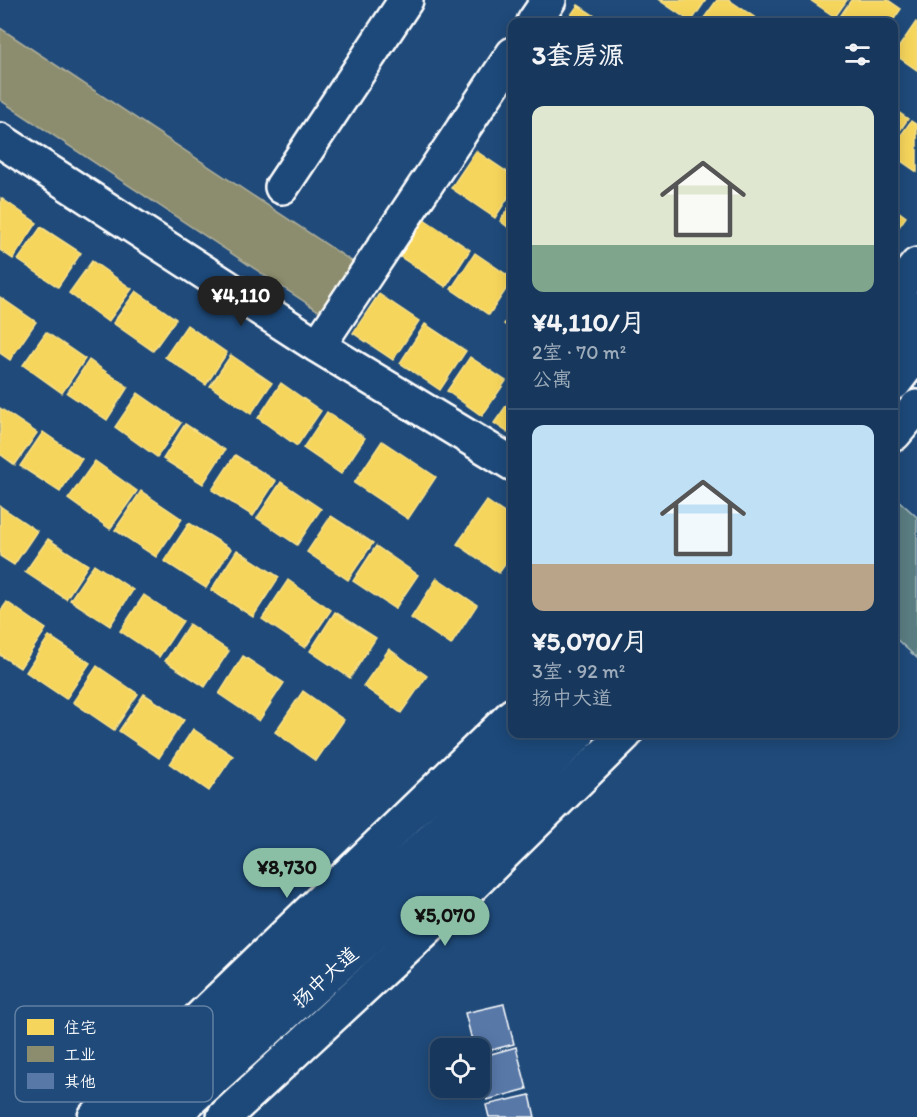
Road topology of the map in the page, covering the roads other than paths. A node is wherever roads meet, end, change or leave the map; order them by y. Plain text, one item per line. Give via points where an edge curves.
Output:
1 (406, 0) edge
2 (549, 0) edge
3 (537, 18) edge
4 (508, 61) edge
5 (5, 155) edge
6 (282, 187) dead end
7 (917, 265) edge
8 (898, 289) edge
9 (917, 309) edge
10 (898, 334) edge
11 (318, 346) junction
12 (917, 353) edge
13 (898, 378) edge
14 (917, 407) edge
15 (898, 429) edge
16 (508, 461) edge
17 (508, 720) edge
18 (532, 738) edge
19 (574, 738) edge
20 (621, 738) edge
21 (213, 1006) edge
22 (213, 1044) edge
23 (213, 1079) edge
24 (111, 1102) edge
25 (151, 1102) edge
26 (188, 1102) edge
27 (95, 1117) edge
28 (135, 1117) edge
29 (171, 1117) edge
30 (224, 1117) edge

1 - 6 street
2 - 3 street
4 - 11 street
5 - 11 street
7 - 8 street
9 - 10 street
11 - 16 street
12 - 13 street
14 - 15 street
17 - 21 street
18 - 22 street, 扬中大道 via 429,842
19 - 23 street, 扬中大道 via 445,868
20 - 30 street via 454,903
24 - 27 street
25 - 28 street, 扬中大道
26 - 29 street, 扬中大道

